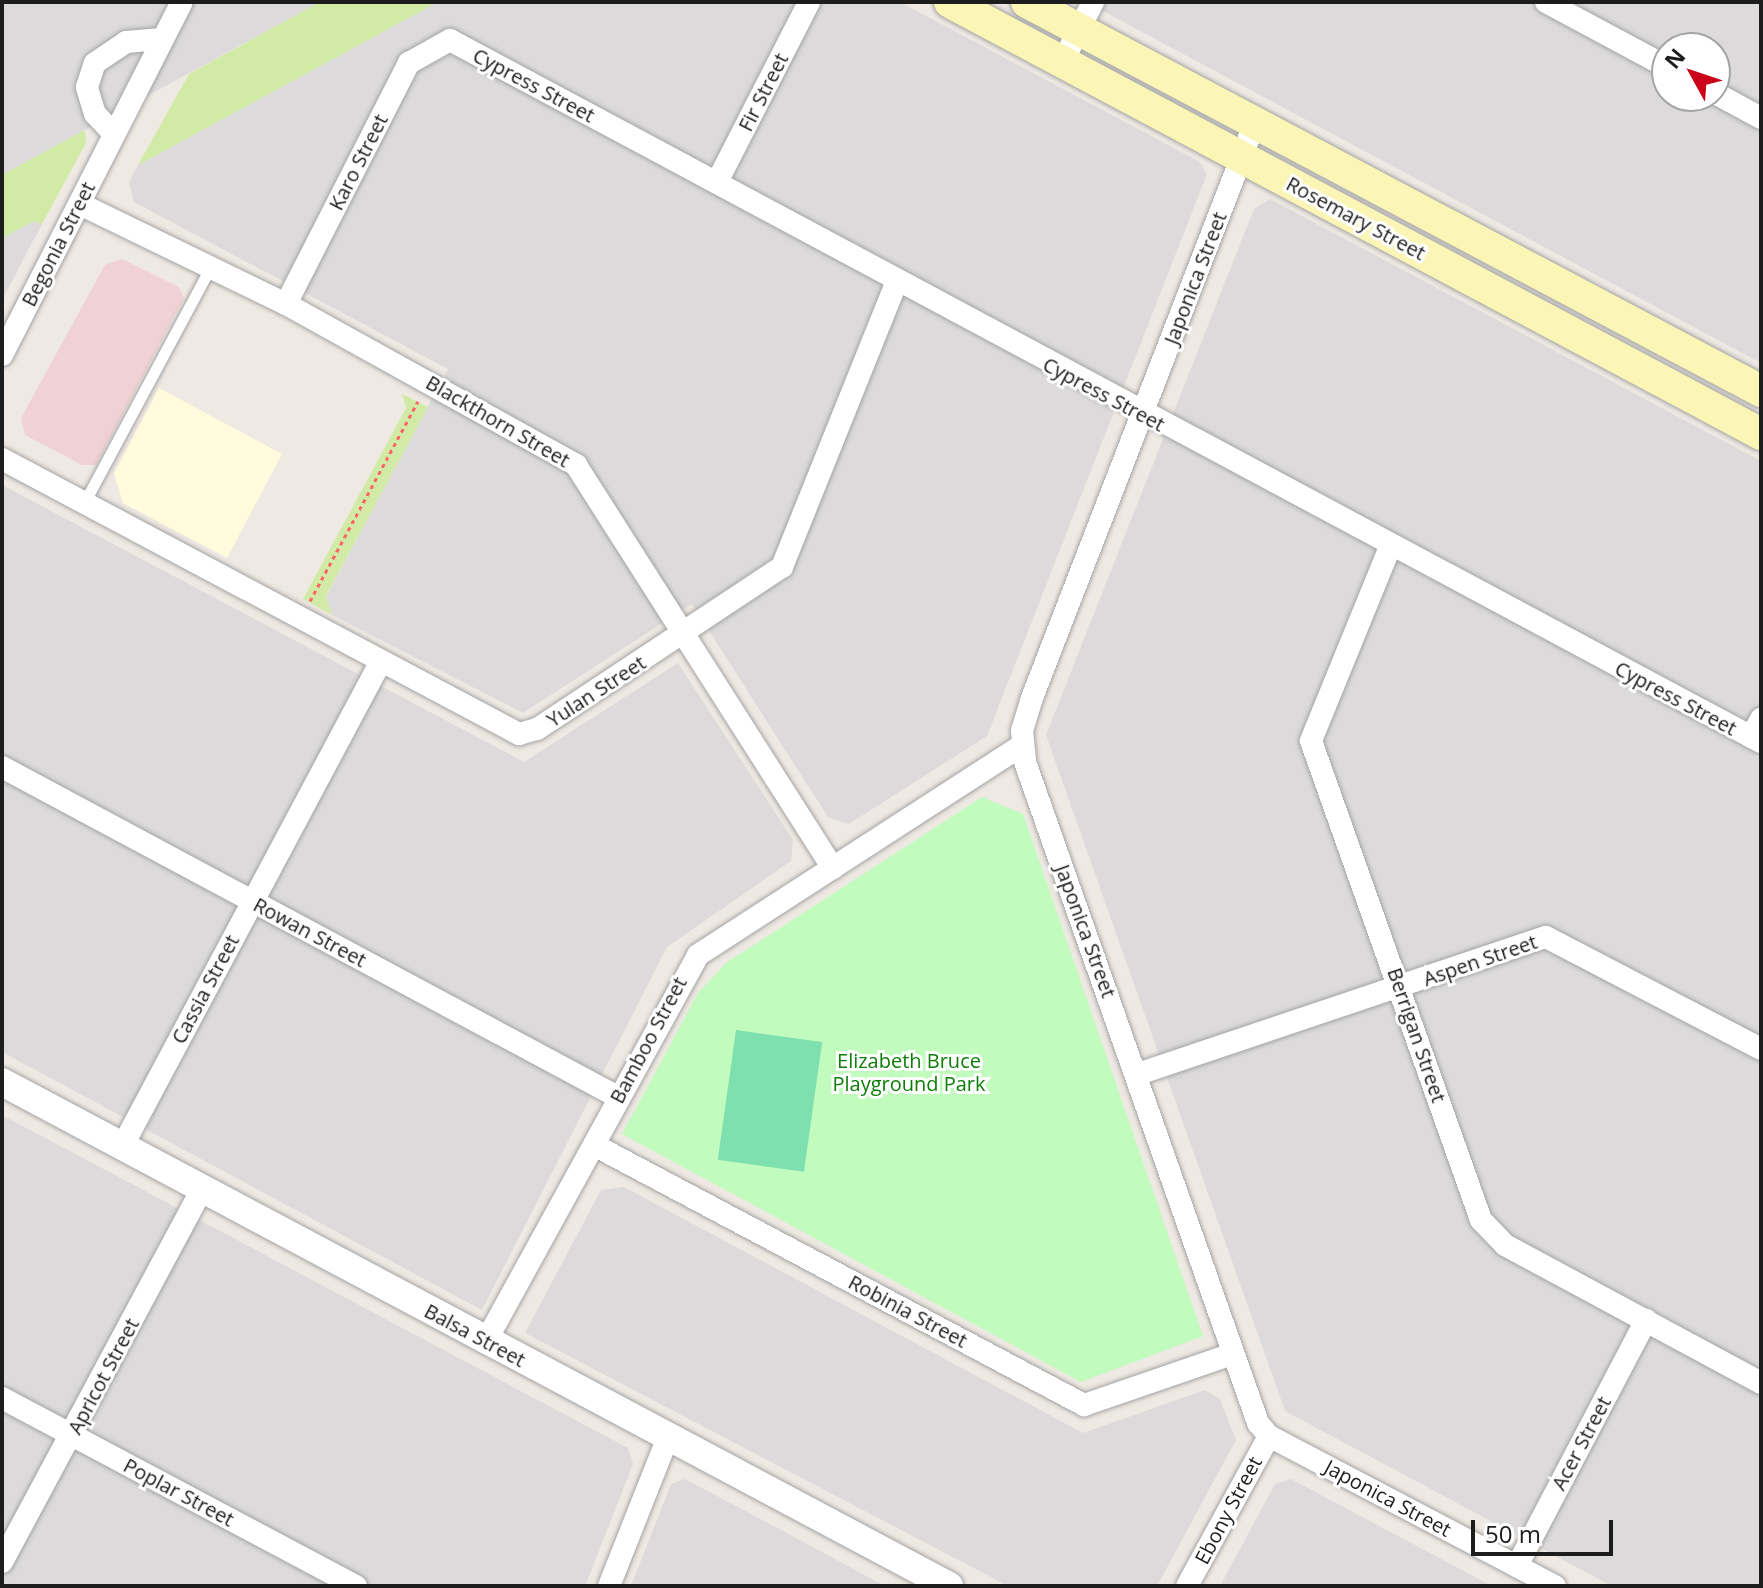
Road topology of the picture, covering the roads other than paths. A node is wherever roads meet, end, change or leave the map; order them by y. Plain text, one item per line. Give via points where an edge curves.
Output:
1 (182, 2) edge
2 (809, 2) edge
3 (950, 2) edge
4 (1027, 2) edge
5 (1546, 2) edge
6 (1086, 16) edge
7 (162, 39) junction
8 (450, 40) joint
9 (1651, 58) edge
10 (1063, 61) junction
11 (1731, 102) edge
12 (1761, 118) edge
13 (1254, 125) junction
14 (113, 133) junction
15 (1242, 158) junction
16 (717, 182) junction
17 (80, 204) junction
18 (209, 270) junction
19 (896, 283) junction
20 (286, 304) junction
21 (2, 355) edge
22 (1761, 391) edge
23 (1143, 414) junction
24 (1761, 434) edge
25 (2, 459) edge
26 (84, 504) junction
27 (1390, 547) junction
28 (682, 636) junction
29 (380, 663) junction
30 (1758, 733) edge
31 (1022, 745) junction
32 (2, 767) edge
33 (833, 868) junction
34 (252, 901) junction
35 (1400, 988) junction
36 (1761, 1049) edge
37 (1138, 1074) junction
38 (2, 1082) edge
39 (618, 1097) junction
40 (594, 1145) junction
41 (122, 1147) junction
42 (202, 1189) junction
43 (1646, 1320) junction
44 (486, 1341) junction
45 (1232, 1354) junction
46 (1761, 1383) edge
47 (2, 1398) edge
48 (71, 1435) junction
49 (1269, 1436) junction
50 (668, 1437) junction
51 (2, 1562) edge
52 (1517, 1566) junction
53 (356, 1586) edge
54 (609, 1586) edge
55 (949, 1586) edge
56 (1187, 1586) edge
57 (1555, 1586) edge

1 - 7 street, Begonia Street
2 - 16 street, Fir Street
3 - 10 main road, Rosemary Street
4 - 6 main road, Rosemary Street
5 - 9 street
6 - 10 street
6 - 13 main road, Rosemary Street
7 - 14 street, Begonia Street
7 - 14 street via 126,42 95,63 87,87 95,114
8 - 16 street, Cypress Street
8 - 20 street, Karo Street via 409,63
10 - 15 main road, Rosemary Street
11 - 12 street
13 - 15 street, Japonica Street
13 - 22 main road, Rosemary Street
14 - 17 street, Begonia Street
15 - 23 street, Japonica Street
15 - 24 main road, Rosemary Street
16 - 19 street, Cypress Street
17 - 18 street, Blackthorn Street
17 - 21 street, Begonia Street
18 - 20 street, Blackthorn Street
18 - 26 lane
19 - 23 street, Cypress Street
19 - 28 street, Yulan Street via 789,556 772,576
20 - 28 street, Blackthorn Street via 576,465
23 - 27 street, Cypress Street
23 - 31 street, Japonica Street via 1032,698
25 - 26 street, Yulan Street
26 - 29 street, Yulan Street
27 - 30 street, Cypress Street
27 - 35 street, Berrigan Street via 1311,741
28 - 29 street, Yulan Street via 519,734
28 - 33 street, Blackthorn Street
29 - 34 street, Cassia Street
31 - 33 street, Bamboo Street
31 - 37 street, Japonica Street
32 - 34 street, Rowan Street
33 - 39 street, Bamboo Street via 698,955
34 - 39 street, Rowan Street
34 - 41 street, Cassia Street
35 - 36 street, Aspen Street via 1546,937
35 - 37 street, Aspen Street
35 - 43 street, Berrigan Street via 1481,1220 1505,1245
37 - 45 street, Japonica Street
38 - 41 street, Balsa Street
39 - 40 street, Bamboo Street
40 - 44 street, Bamboo Street
40 - 45 street, Robinia Street via 1084,1405
41 - 42 street, Balsa Street
42 - 44 street, Balsa Street
42 - 48 street, Apricot Street
43 - 46 street, Berrigan Street
43 - 52 street, Acer Street
44 - 50 street, Balsa Street
45 - 49 street, Japonica Street
47 - 48 street, Poplar Street
48 - 51 street, Apricot Street
48 - 53 street, Poplar Street
49 - 52 street, Japonica Street
49 - 56 street, Ebony Street
50 - 54 street
50 - 55 street, Balsa Street
52 - 57 street, Japonica Street

